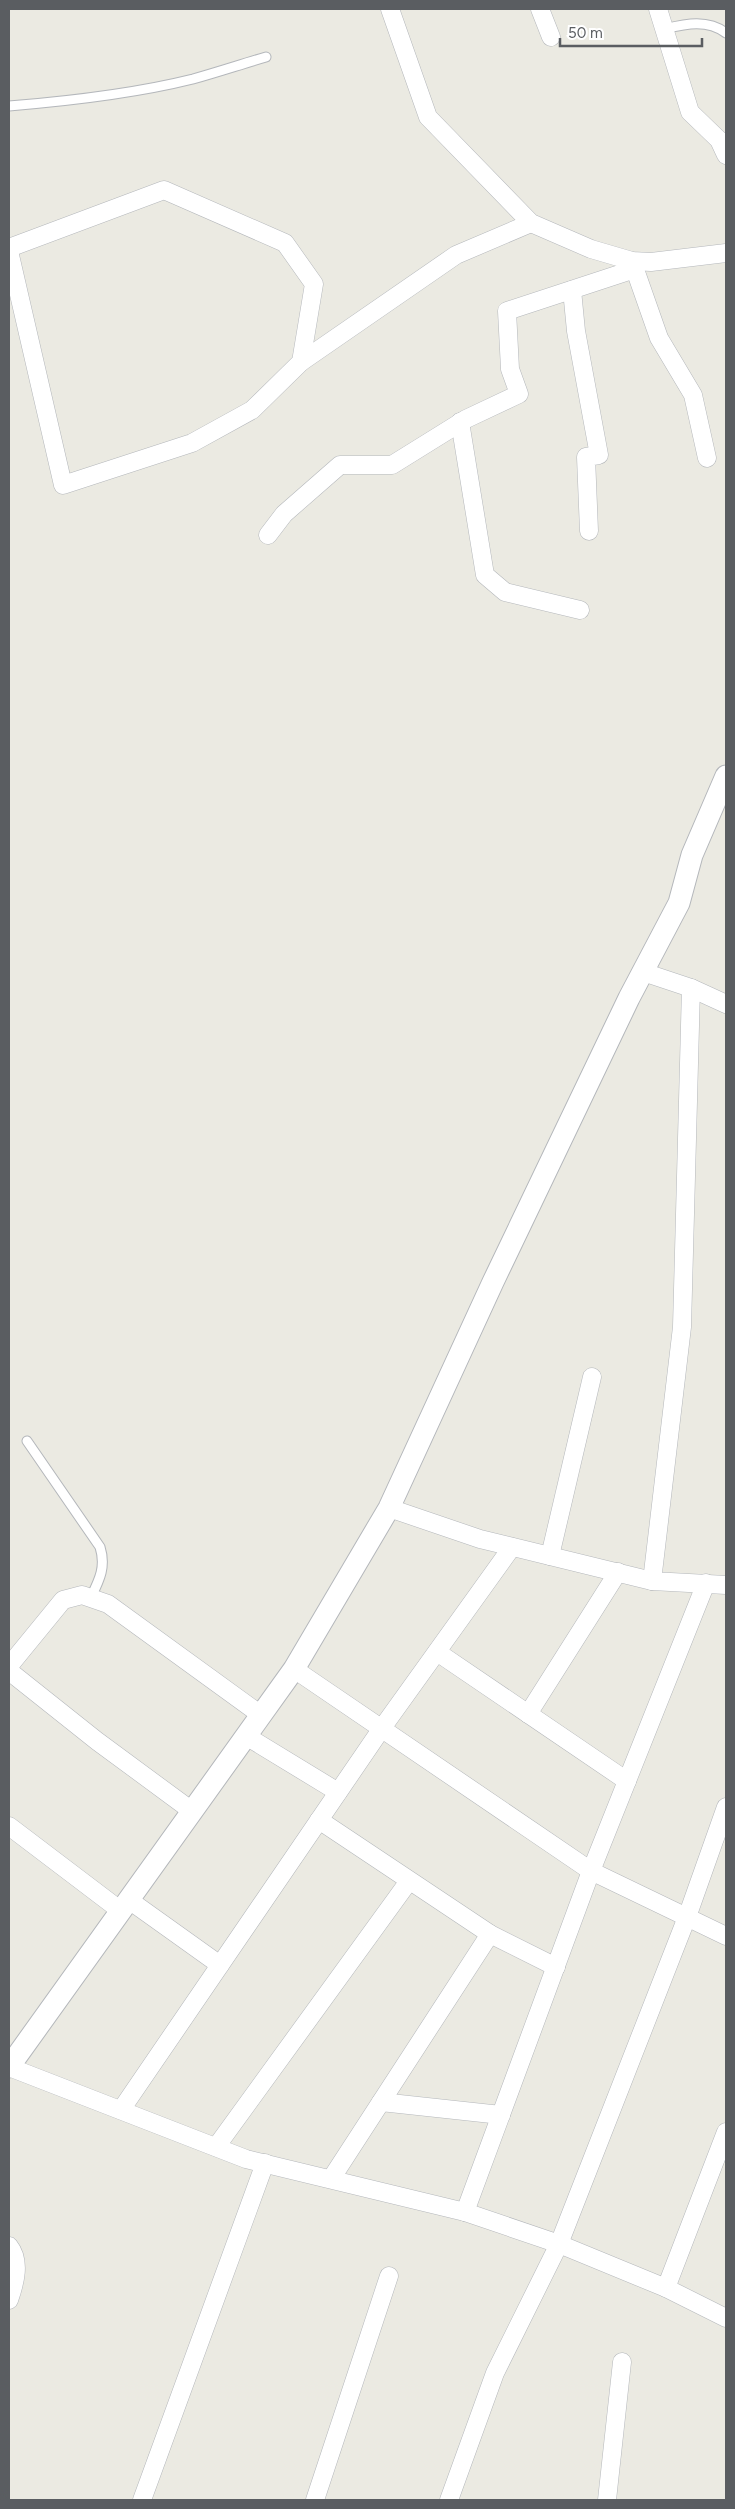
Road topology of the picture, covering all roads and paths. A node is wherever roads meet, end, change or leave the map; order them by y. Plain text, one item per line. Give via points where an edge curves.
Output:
1 (390, 9) edge
2 (540, 9) edge
3 (658, 9) edge
4 (664, 29) junction
5 (726, 33) edge
6 (551, 37) dead end
7 (266, 57) dead end
8 (9, 106) edge
9 (726, 154) edge
10 (531, 223) junction
11 (9, 249) edge
12 (726, 253) edge
13 (634, 265) junction
14 (572, 290) junction
15 (301, 362) junction
16 (460, 422) junction
17 (707, 458) dead end
18 (589, 531) dead end
19 (268, 535) dead end
20 (580, 610) dead end
21 (726, 776) edge
22 (643, 972) junction
23 (691, 988) junction
24 (726, 1004) edge
25 (592, 1377) dead end
26 (27, 1441) dead end
27 (390, 1508) junction
28 (512, 1547) junction
29 (550, 1556) junction
30 (618, 1572) junction
31 (652, 1581) junction
32 (706, 1583) junction
33 (726, 1585) edge
34 (91, 1597) junction
35 (437, 1652) junction
36 (9, 1666) edge
37 (294, 1669) junction
38 (9, 1671) edge
39 (528, 1714) junction
40 (261, 1715) junction
41 (382, 1728) junction
42 (246, 1736) junction
43 (627, 1781) junction
44 (338, 1792) junction
45 (726, 1807) edge
46 (192, 1811) junction
47 (319, 1820) junction
48 (12, 1835) edge
49 (591, 1871) junction
50 (409, 1882) junction
51 (125, 1905) junction
52 (687, 1917) junction
53 (490, 1934) junction
54 (726, 1936) edge
55 (220, 1965) junction
56 (556, 1967) junction
57 (9, 2067) edge
58 (381, 2102) junction
59 (121, 2110) junction
60 (501, 2115) junction
61 (726, 2132) edge
62 (216, 2147) junction
63 (265, 2163) junction
64 (331, 2179) junction
65 (465, 2212) junction
66 (559, 2244) junction
67 (9, 2246) edge
68 (390, 2276) dead end
69 (666, 2288) junction
70 (9, 2300) edge
71 (726, 2318) edge
72 (622, 2362) dead end
73 (142, 2500) edge
74 (315, 2500) edge
75 (449, 2500) edge
76 (607, 2500) edge

1 - 10 street via 428,117
2 - 6 street
3 - 4 street
4 - 5 lane via 694,23 719,28
4 - 9 street via 690,112 719,140
7 - 8 lane via 192,79 135,90 71,101
10 - 13 street
10 - 15 street via 456,255
11 - 15 street via 164,190 285,243 314,284
11 - 15 street via 63,485 192,443 252,410
12 - 13 street
13 - 14 street
13 - 17 street via 659,338 694,395
14 - 16 street via 507,311 510,370 519,394
14 - 18 street via 576,331 600,455 586,457
16 - 19 street via 392,464 340,465 284,514
16 - 20 street via 485,575 505,592
21 - 22 street via 692,855 679,903
22 - 23 street
22 - 27 street via 502,1264
23 - 24 street
23 - 31 street via 682,1327
25 - 29 street
26 - 34 lane via 100,1547 104,1559 103,1572
27 - 28 street
27 - 37 street
28 - 29 street
28 - 35 street
29 - 30 street
30 - 31 street
30 - 39 street
31 - 32 street
32 - 33 street
32 - 43 street
34 - 36 street via 82,1595 63,1600
34 - 40 street via 108,1604
35 - 39 street
35 - 41 street
37 - 40 street
37 - 41 street
38 - 46 street
39 - 43 street
40 - 42 street
41 - 44 street
41 - 49 street
42 - 44 street
42 - 46 street
43 - 49 street
44 - 47 street
45 - 52 street
46 - 51 street
47 - 50 street
47 - 55 street
48 - 51 street
49 - 52 street
49 - 56 street
50 - 53 street
50 - 62 street
51 - 55 street
51 - 57 street
52 - 54 street
52 - 66 street
53 - 56 street
53 - 58 street
55 - 59 street
56 - 60 street
57 - 59 street
58 - 60 street
58 - 64 street
59 - 62 street
60 - 65 street
61 - 69 street
62 - 63 street
63 - 64 street
63 - 73 street
64 - 65 street
65 - 66 street
66 - 69 street
66 - 75 street via 495,2373
67 - 70 street via 14,2252 16,2268
68 - 74 street
69 - 71 street
72 - 76 street

